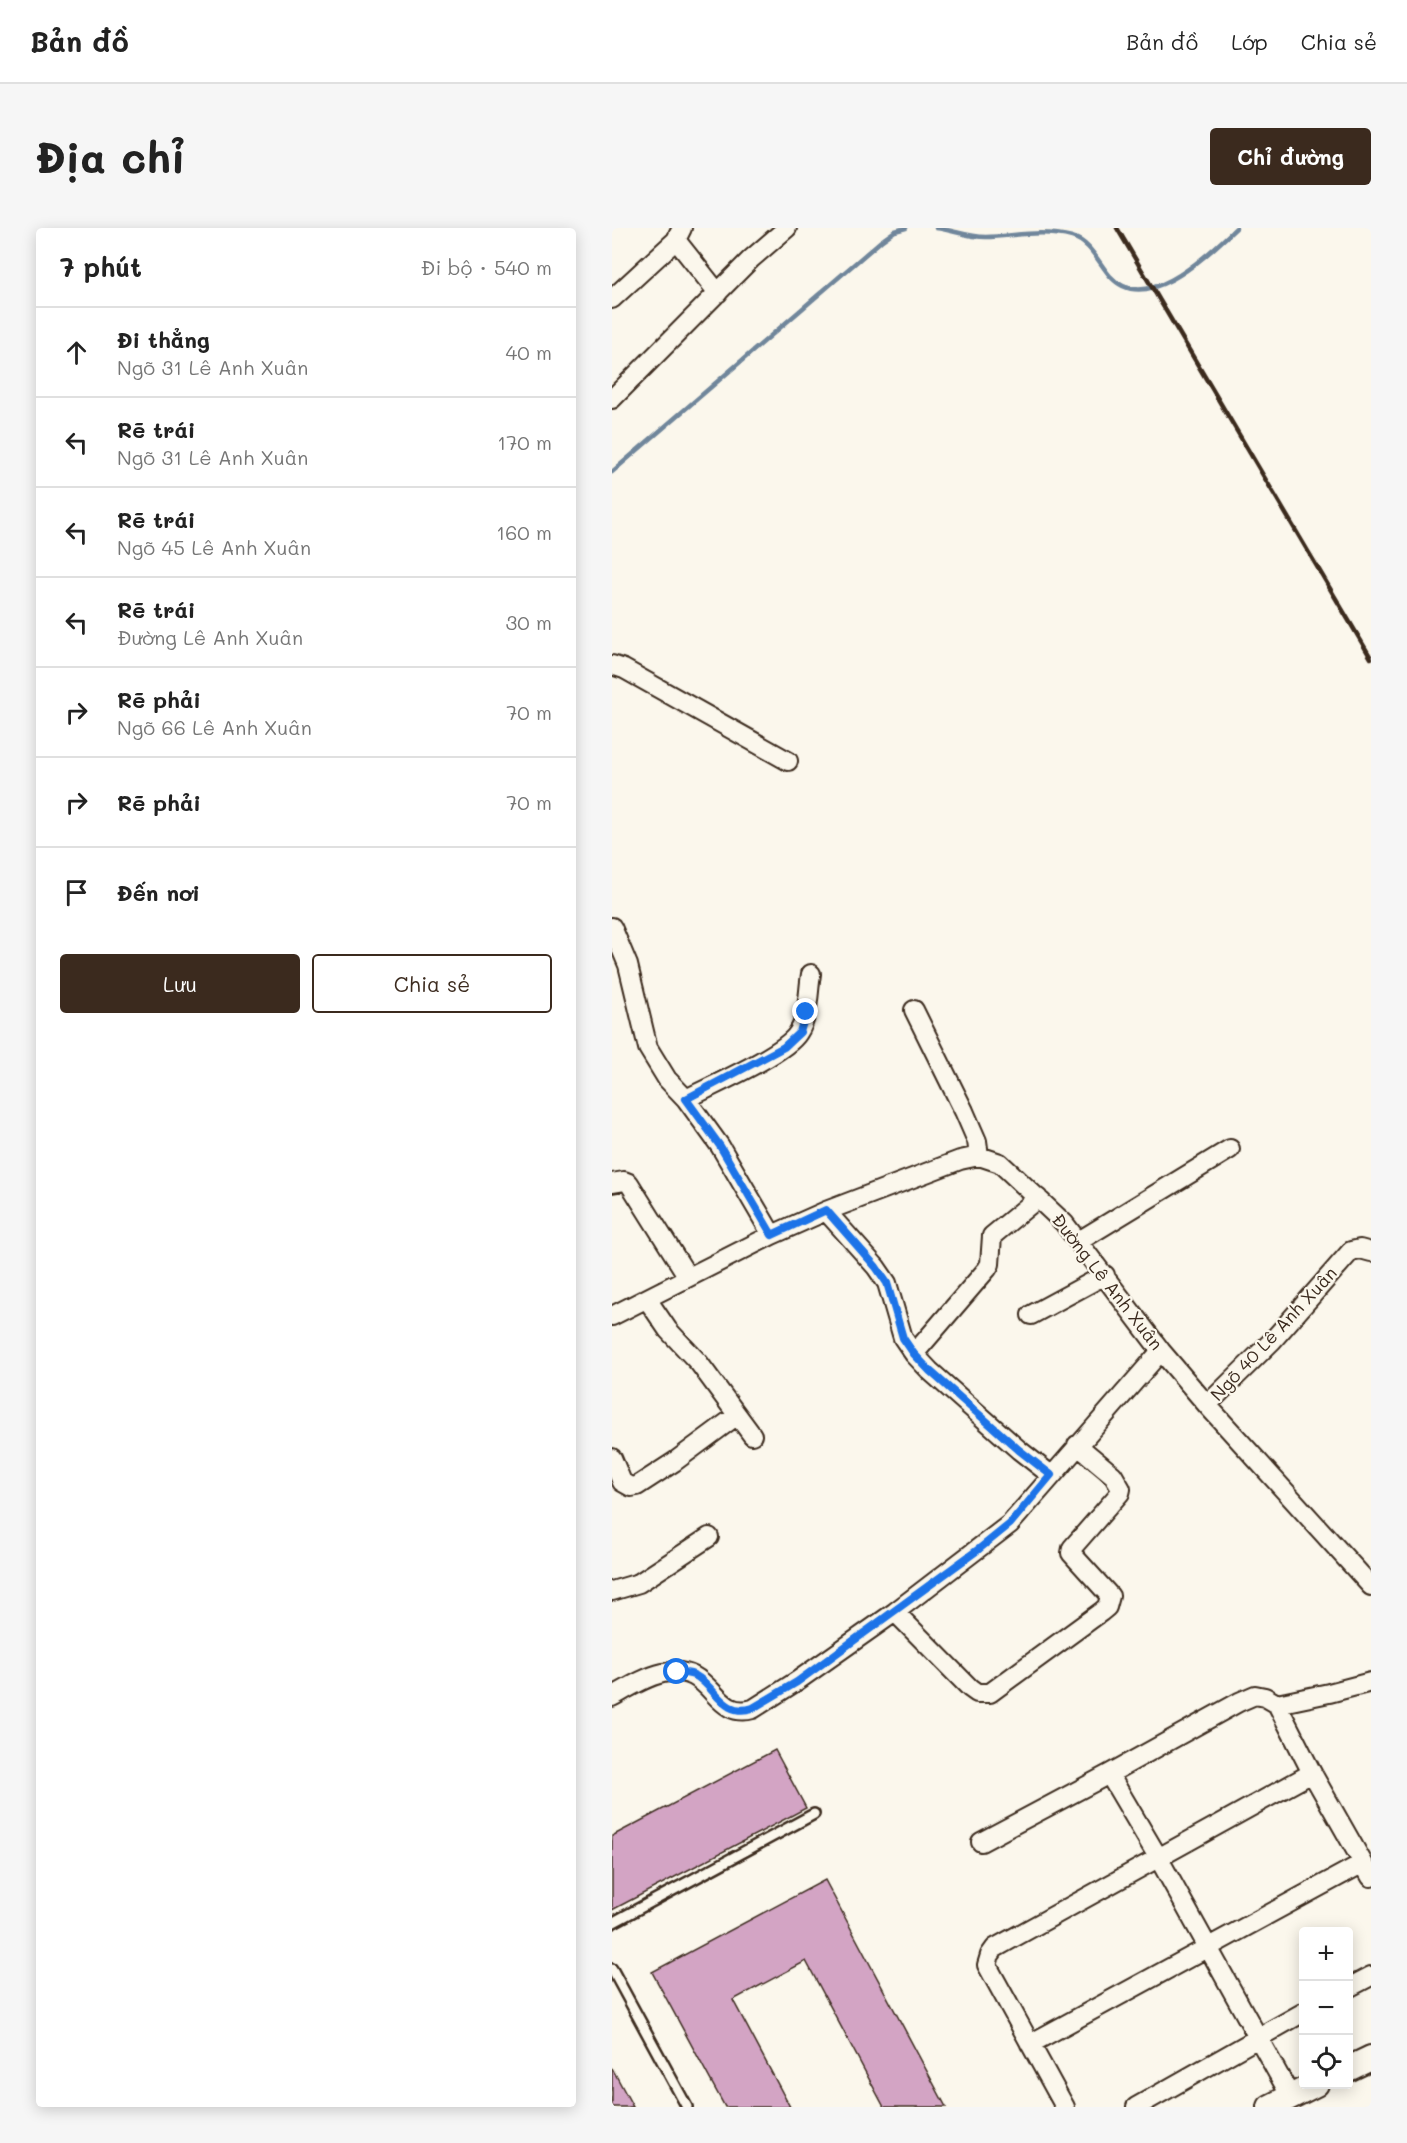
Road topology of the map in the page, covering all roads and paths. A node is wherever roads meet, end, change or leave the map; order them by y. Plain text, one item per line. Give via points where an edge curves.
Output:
1 (787, 228) edge
2 (679, 234) edge
3 (718, 293) junction
4 (612, 299) edge
5 (612, 399) edge
6 (612, 665) edge
7 (788, 761) dead end
8 (612, 927) edge
9 (811, 974) dead end
10 (914, 1010) dead end
11 (686, 1099) junction
12 (1230, 1149) dead end
13 (979, 1156) junction
14 (612, 1183) edge
15 (1038, 1198) junction
16 (826, 1210) junction
17 (772, 1235) junction
18 (1079, 1241) junction
19 (1371, 1252) edge
20 (1105, 1275) junction
21 (688, 1277) junction
22 (647, 1299) junction
23 (1031, 1315) dead end
24 (612, 1316) edge
25 (1161, 1351) junction
26 (914, 1354) junction
27 (1207, 1405) junction
28 (736, 1416) junction
29 (752, 1435) dead end
30 (1077, 1445) junction
31 (612, 1458) edge
32 (1051, 1475) junction
33 (709, 1537) dead end
34 (1367, 1574) edge
35 (612, 1591) edge
36 (895, 1611) junction
37 (1371, 1682) edge
38 (612, 1697) edge
39 (1277, 1704) junction
40 (1312, 1773) junction
41 (1109, 1774) junction
42 (814, 1814) dead end
43 (981, 1842) dead end
44 (1158, 1857) junction
45 (1367, 1870) edge
46 (612, 1923) edge
47 (1207, 1948) junction
48 (612, 1969) edge
49 (1371, 1976) edge
50 (1353, 1985) edge
51 (1299, 2015) edge
52 (1256, 2038) junction
53 (1030, 2044) junction
54 (1371, 2058) edge
55 (1353, 2067) edge
56 (1308, 2089) edge
57 (1280, 2102) edge
58 (687, 2107) edge
59 (1065, 2107) edge
60 (1136, 2107) edge

1 - 3 street
2 - 3 street
2 - 4 street
3 - 5 street
6 - 7 street
8 - 11 street via 628,965 648,1048
9 - 11 street via 806,1012 793,1040
10 - 13 street via 964,1111
11 - 17 street via 720,1146
12 - 18 street
13 - 15 street, Đường Lê Anh Xuân via 1000,1162
13 - 16 street
14 - 21 street via 630,1183
15 - 18 street, Đường Lê Anh Xuân
15 - 26 street via 992,1236 987,1269
16 - 17 street
16 - 26 street via 887,1283 903,1338
17 - 21 street
18 - 20 street, Đường Lê Anh Xuân
19 - 27 street, Ngõ 40 Lê Anh Xuân via 1351,1251 1272,1341
20 - 23 street
20 - 25 street, Đường Lê Anh Xuân
21 - 22 street
22 - 24 street
22 - 28 street
25 - 27 street, Đường Lê Anh Xuân
25 - 30 street
26 - 32 street
27 - 34 street, Đường Lê Anh Xuân
28 - 29 street
28 - 31 street via 637,1486 622,1482
30 - 32 street
30 - 36 street via 1113,1475 1121,1489 1071,1553 1110,1596 1101,1612 990,1693 983,1694 970,1688
32 - 36 street via 1010,1524
33 - 35 street via 639,1583
36 - 38 street via 797,1682 746,1711 727,1706 700,1678 677,1672 647,1678
37 - 39 street
39 - 40 street
39 - 41 street via 1255,1695
40 - 44 street
40 - 45 street
41 - 43 street
41 - 44 street
42 - 46 lane
44 - 47 street
44 - 53 street via 1003,1942 990,1955 987,1965
45 - 47 street
47 - 52 street
47 - 53 street
48 - 58 lane
49 - 50 street
51 - 52 street
52 - 57 street
52 - 60 street
53 - 59 street
54 - 55 main road
56 - 57 main road

